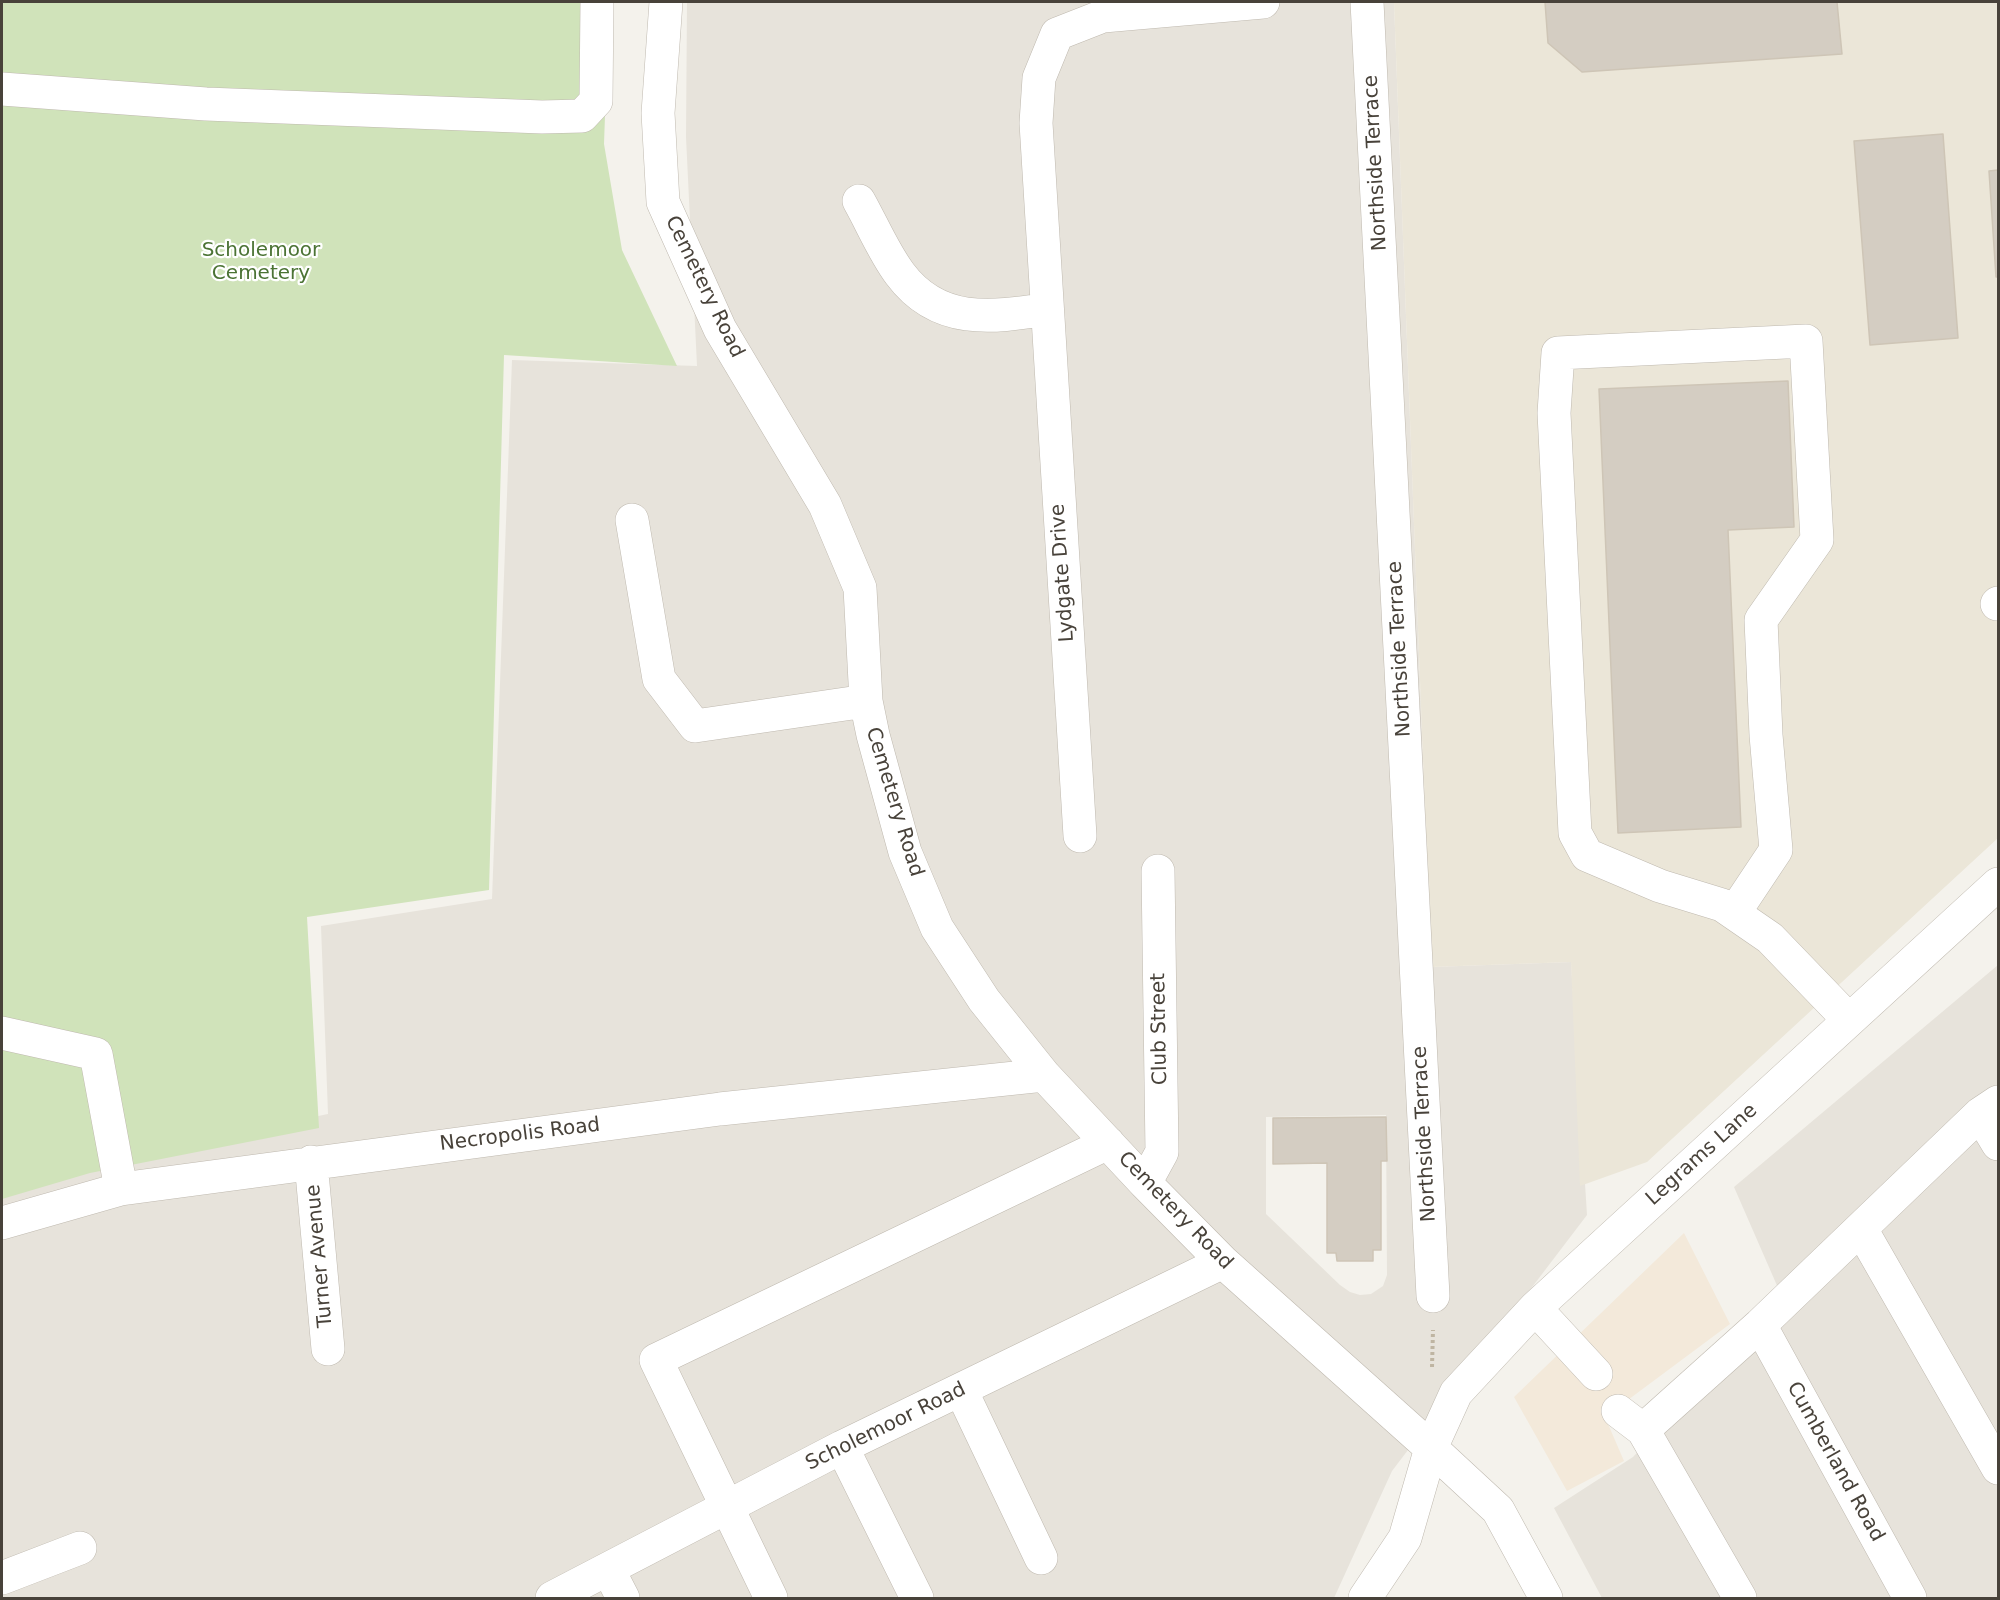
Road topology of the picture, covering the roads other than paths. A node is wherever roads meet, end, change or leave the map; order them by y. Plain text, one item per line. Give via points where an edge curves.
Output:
1 (597, 2) edge
2 (666, 2) edge
3 (1263, 2) edge
4 (1367, 2) edge
5 (2, 89) edge
6 (859, 201) dead end
7 (1047, 309) junction
8 (632, 520) dead end
9 (866, 701) junction
10 (1080, 836) dead end
11 (1158, 871) dead end
12 (1998, 884) edge
13 (1734, 914) junction
14 (1849, 1020) junction
15 (2, 1033) edge
16 (1044, 1075) junction
17 (1989, 1108) edge
18 (1108, 1143) junction
19 (1998, 1144) edge
20 (311, 1162) junction
21 (1145, 1183) junction
22 (121, 1189) junction
23 (2, 1223) edge
24 (1860, 1228) junction
25 (1223, 1262) junction
26 (1433, 1296) dead end
27 (1535, 1308) junction
28 (1760, 1325) junction
29 (328, 1349) dead end
30 (1596, 1374) dead end
31 (961, 1390) junction
32 (842, 1447) junction
33 (1431, 1448) junction
34 (1998, 1468) edge
35 (727, 1507) junction
36 (80, 1548) dead end
37 (1041, 1558) dead end
38 (608, 1569) junction
39 (2, 1578) edge
40 (552, 1599) edge
41 (623, 1599) edge
42 (771, 1599) edge
43 (917, 1599) edge
44 (1365, 1599) edge
45 (1546, 1599) edge
46 (1740, 1599) edge
47 (1910, 1599) edge

1 - 5 street via 596,101 582,116 218,104
2 - 9 street, Cemetery Road via 658,113 663,202 720,329 825,505 860,588
3 - 7 street, Lydgate Drive via 1103,16 1057,34 1039,78 1036,123
4 - 26 street, Northside Terrace
6 - 7 street via 900,273 925,300 958,313 1003,316
7 - 10 street, Lydgate Drive
8 - 9 street via 659,679 695,726
9 - 16 street, Cemetery Road via 905,852 938,928 984,1000
11 - 21 street, Club Street via 1162,1152
12 - 14 street, Legrams Lane
13 - 13 street via 1722,905 1660,886 1587,855 1575,832 1554,413 1558,353 1806,341 1817,540 1761,620 1776,850
13 - 14 street via 1770,938
14 - 27 street, Legrams Lane
15 - 22 street via 96,1054
16 - 18 street, Cemetery Road
16 - 20 street, Necropolis Road via 720,1109
17 - 19 street
17 - 24 street
18 - 21 street, Cemetery Road
18 - 35 street via 656,1360
20 - 22 street, Necropolis Road
20 - 29 street, Turner Avenue
21 - 25 street, Cemetery Road
22 - 23 street, Necropolis Road
24 - 28 street
24 - 34 street
25 - 31 street, Scholemoor Road
25 - 33 street, Cemetery Road
27 - 30 street
27 - 33 street, Legrams Lane via 1456,1393
28 - 46 street via 1631,1421
28 - 47 street, Cumberland Road
31 - 32 street, Scholemoor Road
31 - 37 street
32 - 35 street, Scholemoor Road
32 - 43 street
33 - 44 street, Legrams Lane via 1405,1538
33 - 45 street, Cemetery Road via 1498,1510
35 - 38 street, Scholemoor Road
35 - 42 street
36 - 39 street
38 - 40 street, Scholemoor Road
38 - 41 street

